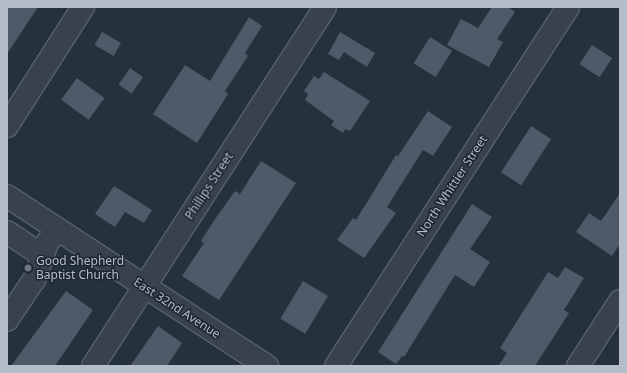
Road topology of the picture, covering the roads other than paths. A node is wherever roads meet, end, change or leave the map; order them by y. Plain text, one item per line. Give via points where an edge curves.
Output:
1 (83, 7) edge
2 (326, 7) edge
3 (568, 7) edge
4 (7, 126) edge
5 (7, 196) edge
6 (57, 229) junction
7 (7, 232) edge
8 (43, 256) junction
9 (144, 287) junction
10 (620, 301) edge
11 (7, 320) edge
12 (93, 366) edge
13 (267, 366) edge
14 (336, 366) edge
15 (578, 366) edge

1 - 4 street
2 - 9 street, Phillips Street
3 - 14 street, North Whittier Street
5 - 6 street, East 32nd Avenue
6 - 8 street via 47,243
6 - 9 street, East 32nd Avenue
7 - 8 street
8 - 11 street via 35,278
9 - 12 street, Phillips Street
9 - 13 street, East 32nd Avenue
10 - 15 street

